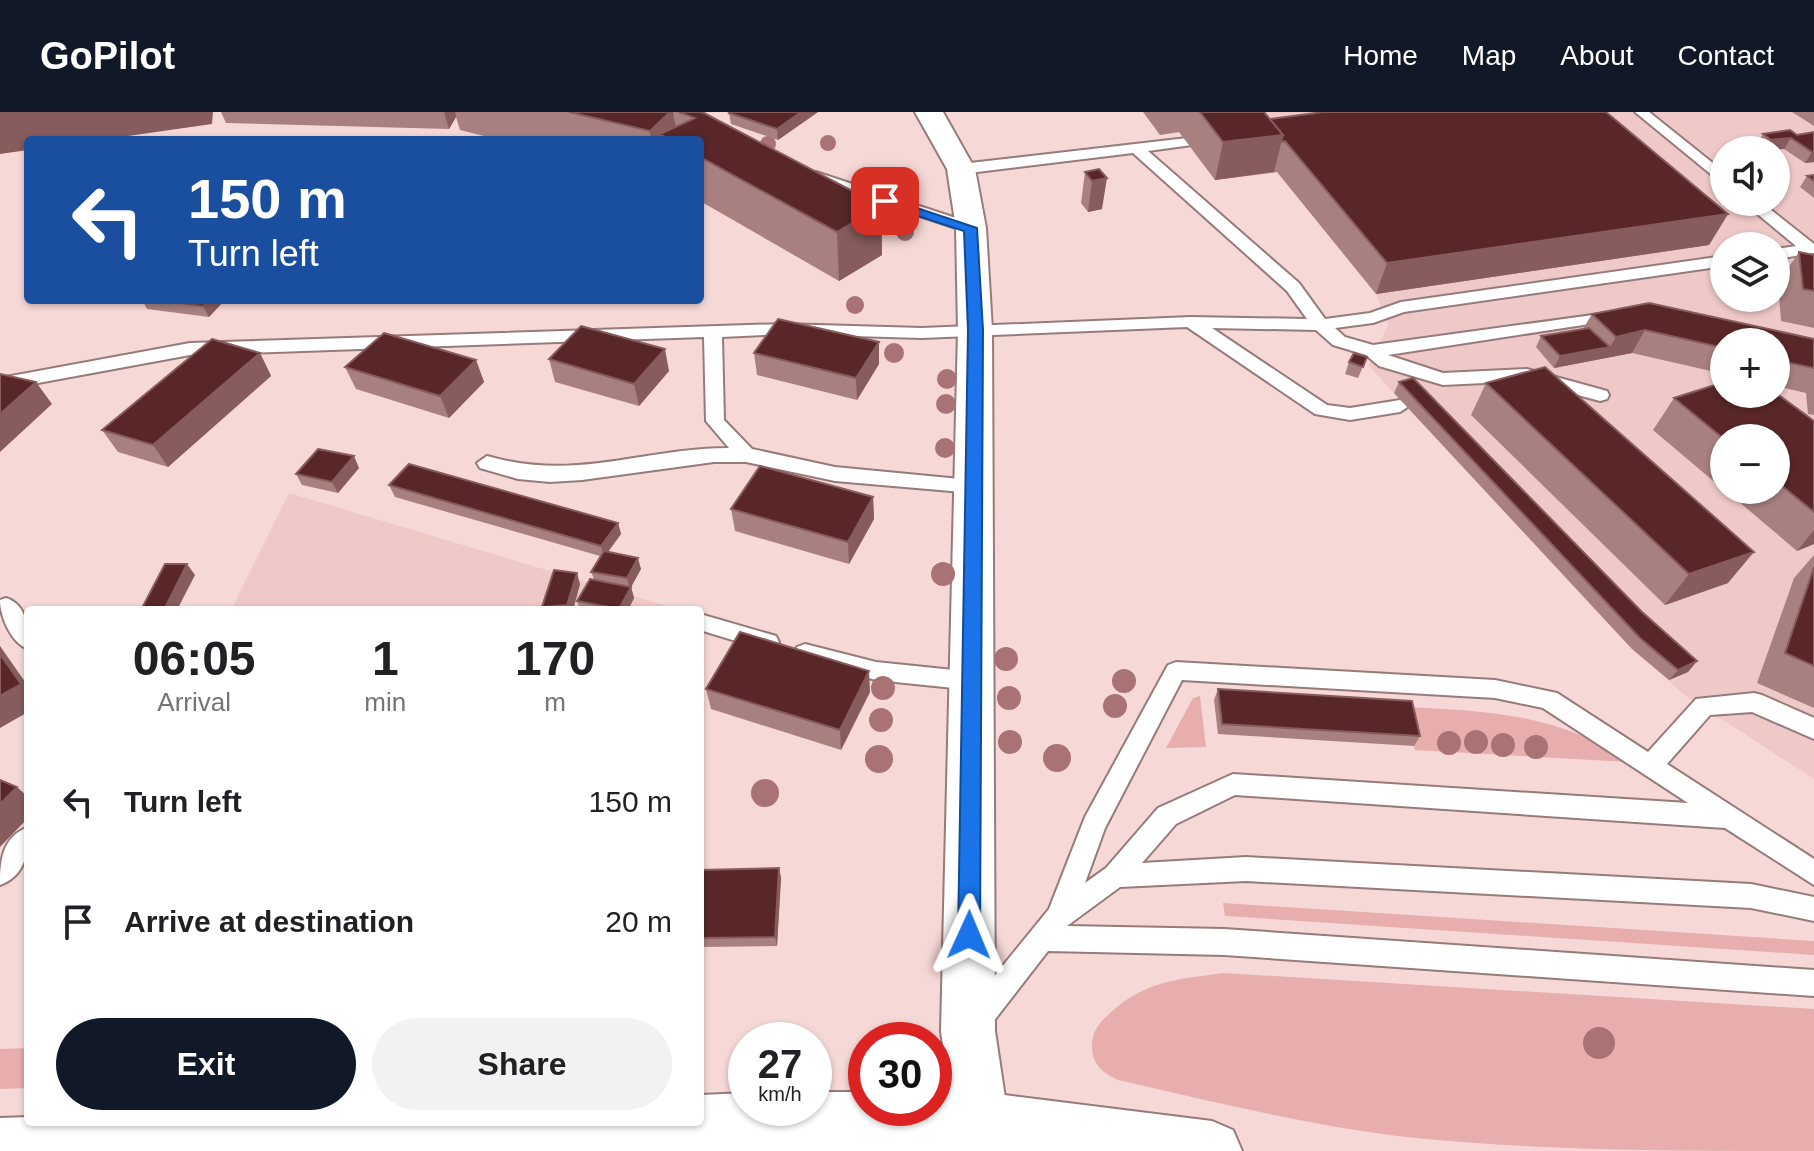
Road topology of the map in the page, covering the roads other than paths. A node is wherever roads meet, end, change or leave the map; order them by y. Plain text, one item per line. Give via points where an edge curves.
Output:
1 (929, 112) edge
2 (1641, 113) edge
3 (1187, 142) dead end
4 (1134, 146) junction
5 (961, 169) junction
6 (1710, 169) edge
7 (797, 170) edge
8 (1769, 216) edge
9 (971, 228) junction
10 (1789, 232) edge
11 (1790, 233) edge
12 (1790, 252) edge
13 (1710, 263) edge
14 (1633, 312) edge
15 (1191, 322) junction
16 (1320, 325) junction
17 (975, 330) junction
18 (713, 332) junction
19 (1372, 351) junction
20 (0, 384) edge
21 (1600, 395) dead end
22 (1400, 406) dead end
23 (746, 455) junction
24 (487, 463) dead end
25 (974, 486) junction
26 (6, 606) dead end
27 (704, 623) edge
28 (24, 634) edge
29 (973, 681) junction
30 (1814, 729) edge
31 (1650, 766) junction
32 (1729, 817) junction
33 (24, 843) edge
34 (0, 873) edge
35 (1814, 873) edge
36 (1115, 876) junction
37 (1814, 909) edge
38 (1051, 927) junction
39 (1814, 983) edge
40 (968, 1031) junction
41 (704, 1123) edge
42 (516, 1126) edge
43 (983, 1136) edge
44 (0, 1148) edge
45 (1212, 1151) edge

1 - 5 street
2 - 6 lane
3 - 4 lane
4 - 5 lane
4 - 16 lane via 1293,287
5 - 9 street
7 - 9 lane
8 - 10 lane
9 - 17 street
11 - 12 lane via 1810,249
13 - 16 lane via 1401,307 1373,318
14 - 19 lane
15 - 16 lane
15 - 17 lane
15 - 22 lane via 1322,410 1350,414
16 - 19 lane via 1339,341
17 - 18 lane
17 - 25 street
18 - 20 lane via 190,349
18 - 23 lane via 715,421
19 - 21 lane via 1385,362 1443,379 1527,375
23 - 24 lane via 686,457 545,476
23 - 25 lane via 834,474
25 - 29 street
26 - 28 lane
27 - 29 lane via 876,671
29 - 40 street
30 - 31 lane via 1754,702 1704,706
31 - 32 lane
31 - 38 lane via 1549,700 1495,689 1176,671 1094,825
32 - 35 lane
32 - 36 lane via 1233,784 1167,816
33 - 34 lane
36 - 37 lane via 1246,869 1751,896
36 - 38 lane
38 - 39 lane
38 - 40 lane
40 - 43 street
41 - 43 street via 796,1121
42 - 44 street
43 - 45 street

